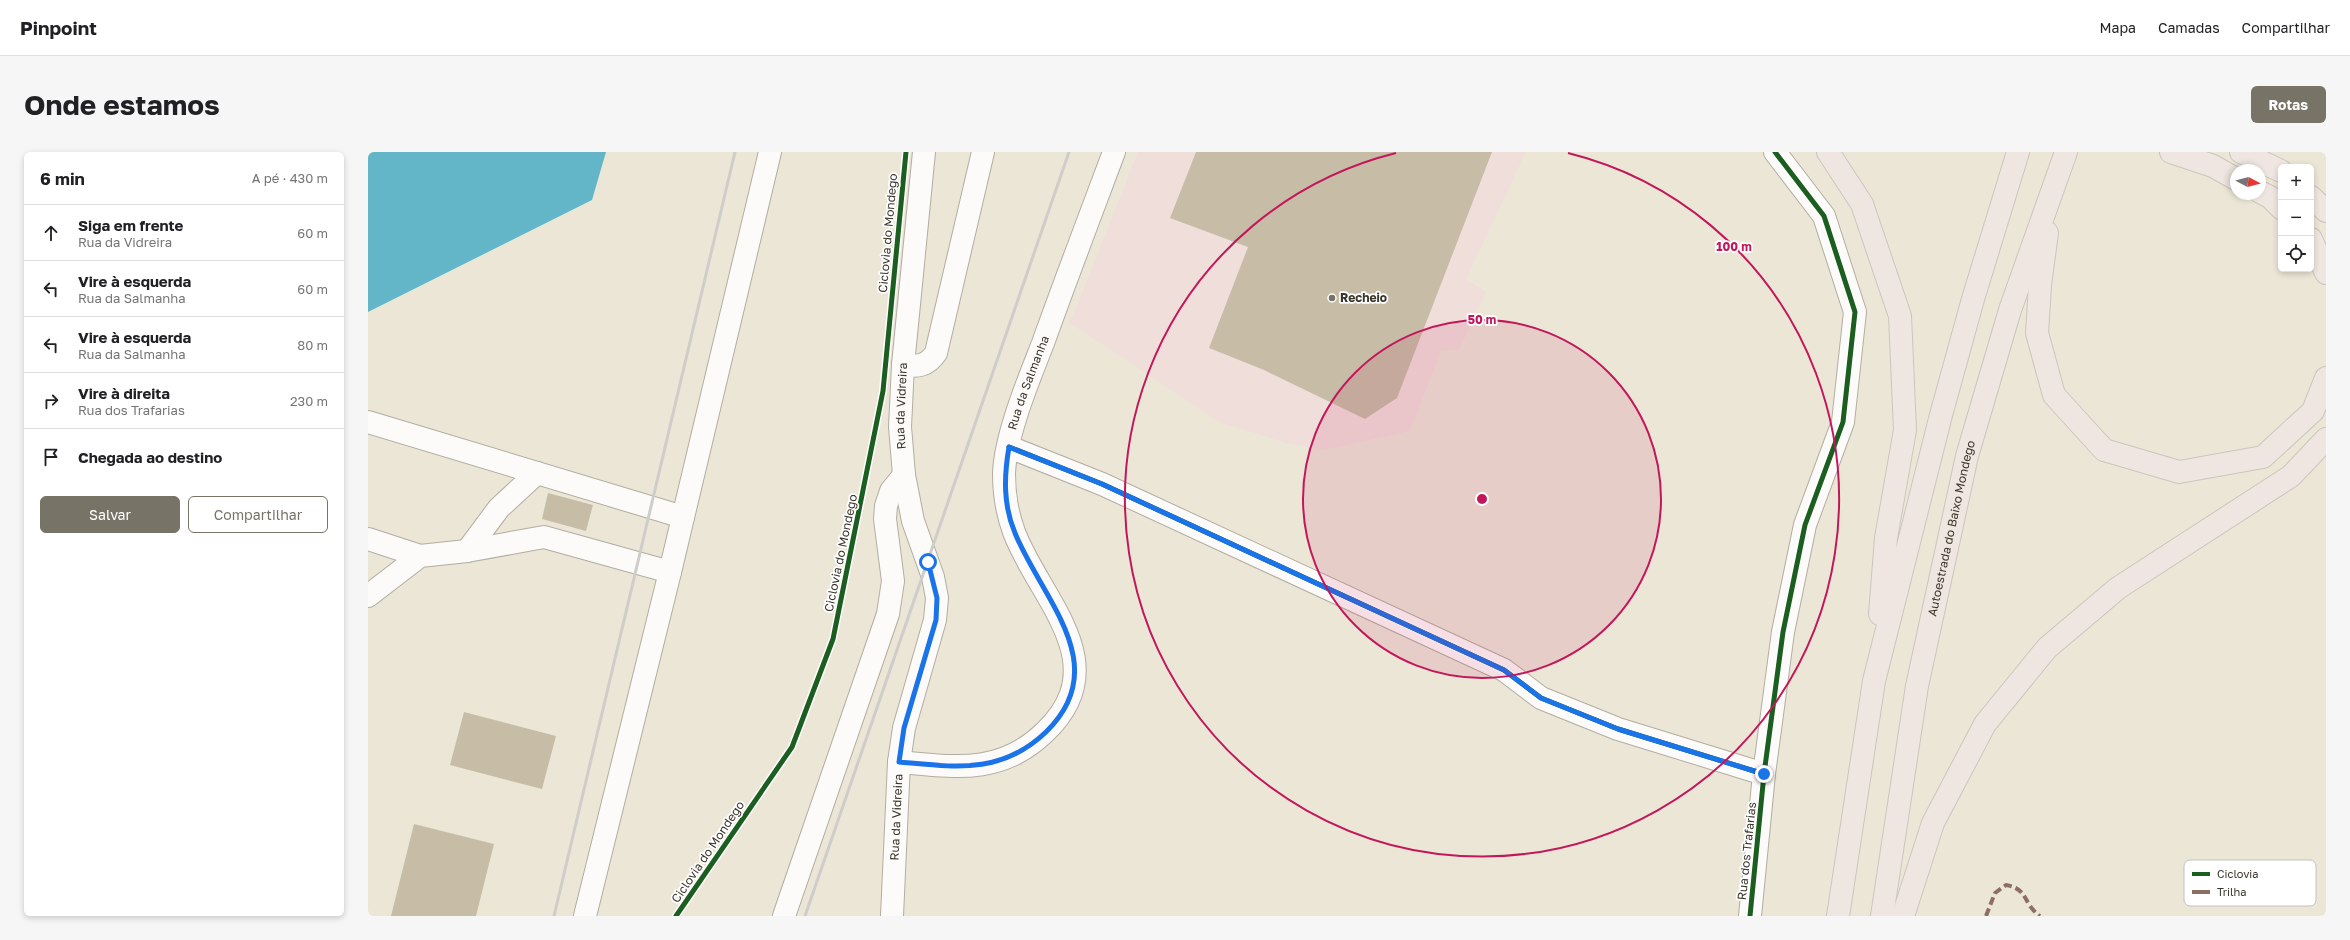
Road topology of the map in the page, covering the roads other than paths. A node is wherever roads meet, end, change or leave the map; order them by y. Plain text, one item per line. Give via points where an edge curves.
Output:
1 (770, 152) edge
2 (924, 152) edge
3 (983, 152) edge
4 (1114, 152) edge
5 (1775, 152) edge
6 (1828, 152) edge
7 (2018, 152) edge
8 (2066, 152) edge
9 (2171, 152) edge
10 (2241, 152) edge
11 (2278, 170) edge
12 (2230, 176) edge
13 (2053, 190) junction
14 (2266, 197) edge
15 (2314, 200) edge
16 (2278, 206) edge
17 (2326, 211) edge
18 (2314, 246) edge
19 (2326, 273) edge
20 (903, 365) junction
21 (2326, 378) edge
22 (368, 422) edge
23 (2326, 439) edge
24 (1009, 447) junction
25 (537, 474) junction
26 (904, 475) junction
27 (683, 518) junction
28 (368, 539) edge
29 (467, 551) junction
30 (420, 556) junction
31 (670, 572) junction
32 (368, 596) edge
33 (1874, 681) junction
34 (899, 762) junction
35 (1764, 774) junction
36 (585, 916) edge
37 (784, 916) edge
38 (892, 916) edge
39 (1750, 916) edge
40 (1838, 916) edge
41 (1882, 916) edge
42 (1903, 916) edge

1 - 27 street
2 - 20 street, Rua da Vidreira
3 - 20 street via 936,353 930,362 919,367
4 - 24 street, Rua da Salmanha via 1024,394
5 - 35 street, Rua dos Trafarias via 1824,216 1855,312 1843,422 1805,525 1783,632
6 - 33 highway via 1862,204 1900,316 1905,430 1886,538
7 - 33 highway via 1943,408
8 - 13 highway, Autoestrada do Baixo Mondego
9 - 12 highway via 2213,166
10 - 11 highway
13 - 21 highway via 2040,285 2037,333 2054,395 2104,450 2178,472 2263,457 2313,411
13 - 41 highway, Autoestrada do Baixo Mondego via 2010,310 1966,456 1917,686
14 - 16 highway
15 - 17 highway
18 - 19 highway
20 - 26 street, Rua da Vidreira via 900,427
22 - 25 street
23 - 42 highway via 2291,476 2118,588 2047,648 1985,724 1933,822
24 - 34 street, Rua da Salmanha via 1004,473 1006,504 1014,532 1025,556 1066,628 1073,651 1074,674 1069,700 1056,722 1036,741 1014,756 988,764 958,768
24 - 35 street via 1102,484 1504,670 1541,698 1618,729
25 - 27 street
25 - 29 street via 499,508
26 - 34 street, Rua da Vidreira via 913,521 933,577 937,598 936,620 904,728
26 - 37 street via 891,491 886,506 885,519 893,581 888,614
27 - 31 street
28 - 30 street
29 - 30 street
29 - 31 street via 544,537
30 - 32 street
31 - 36 street
33 - 40 highway
34 - 38 street, Rua da Vidreira
35 - 39 street, Rua dos Trafarias

